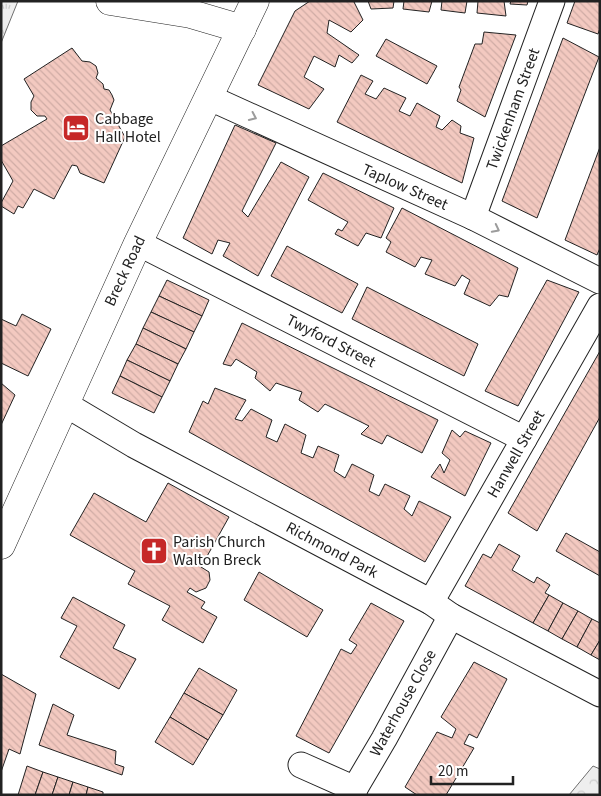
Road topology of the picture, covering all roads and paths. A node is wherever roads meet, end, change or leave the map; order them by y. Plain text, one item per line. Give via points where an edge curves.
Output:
1 (110, 1) edge
2 (255, 1) edge
3 (552, 1) edge
4 (242, 29) junction
5 (208, 97) junction
6 (473, 218) junction
7 (138, 243) junction
8 (600, 281) edge
9 (600, 306) edge
10 (65, 404) junction
11 (524, 439) junction
12 (3, 538) edge
13 (431, 602) junction
14 (451, 616) junction
15 (600, 694) edge
16 (301, 765) dead end
17 (353, 792) edge

1 - 4 main road via 191,14
2 - 4 main road, Breck Road
3 - 6 street, Twickenham Street
4 - 5 main road, Breck Road
5 -> 6 street, Taplow Street
5 - 7 main road, Breck Road
6 -> 8 street, Taplow Street
7 - 10 main road, Breck Road
7 - 11 street, Twyford Street
9 - 11 street, Hanwell Street
10 - 12 main road, Breck Road
10 - 13 street, Richmond Park via 134,445
11 - 13 street, Hanwell Street
13 - 14 street, Richmond Park
14 - 15 street, Richmond Park
14 - 17 street, Waterhouse Close
16 - 17 street, Waterhouse Close

